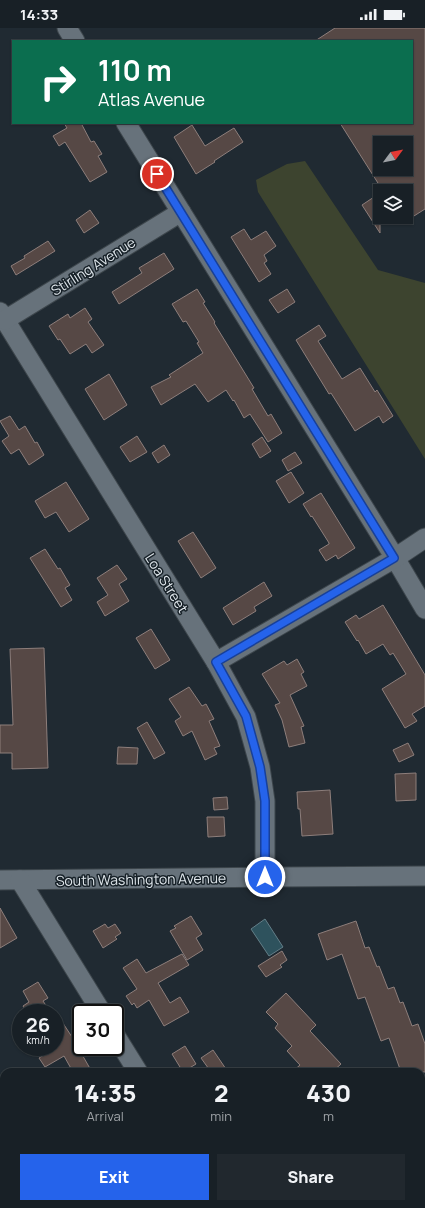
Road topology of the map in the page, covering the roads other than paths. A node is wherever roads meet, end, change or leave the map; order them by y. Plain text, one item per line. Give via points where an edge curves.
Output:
1 (67, 28) edge
2 (74, 40) edge
3 (127, 124) edge
4 (181, 212) junction
5 (2, 316) edge
6 (425, 538) edge
7 (394, 558) junction
8 (425, 609) edge
9 (216, 662) junction
10 (425, 876) edge
11 (265, 877) junction
12 (0, 880) edge
13 (20, 880) junction
14 (96, 1004) edge
15 (124, 1049) edge
16 (136, 1068) edge

1 - 2 street
3 - 4 street
4 - 5 street, Stirling Avenue
4 - 7 street
5 - 9 street, Loa Street
6 - 7 street
7 - 8 street
7 - 9 street
9 - 11 street, Loa Street via 246,716 260,767 265,801
10 - 11 street, South Washington Avenue
11 - 13 street, South Washington Avenue
12 - 13 street, South Washington Avenue
13 - 14 street
15 - 16 street

